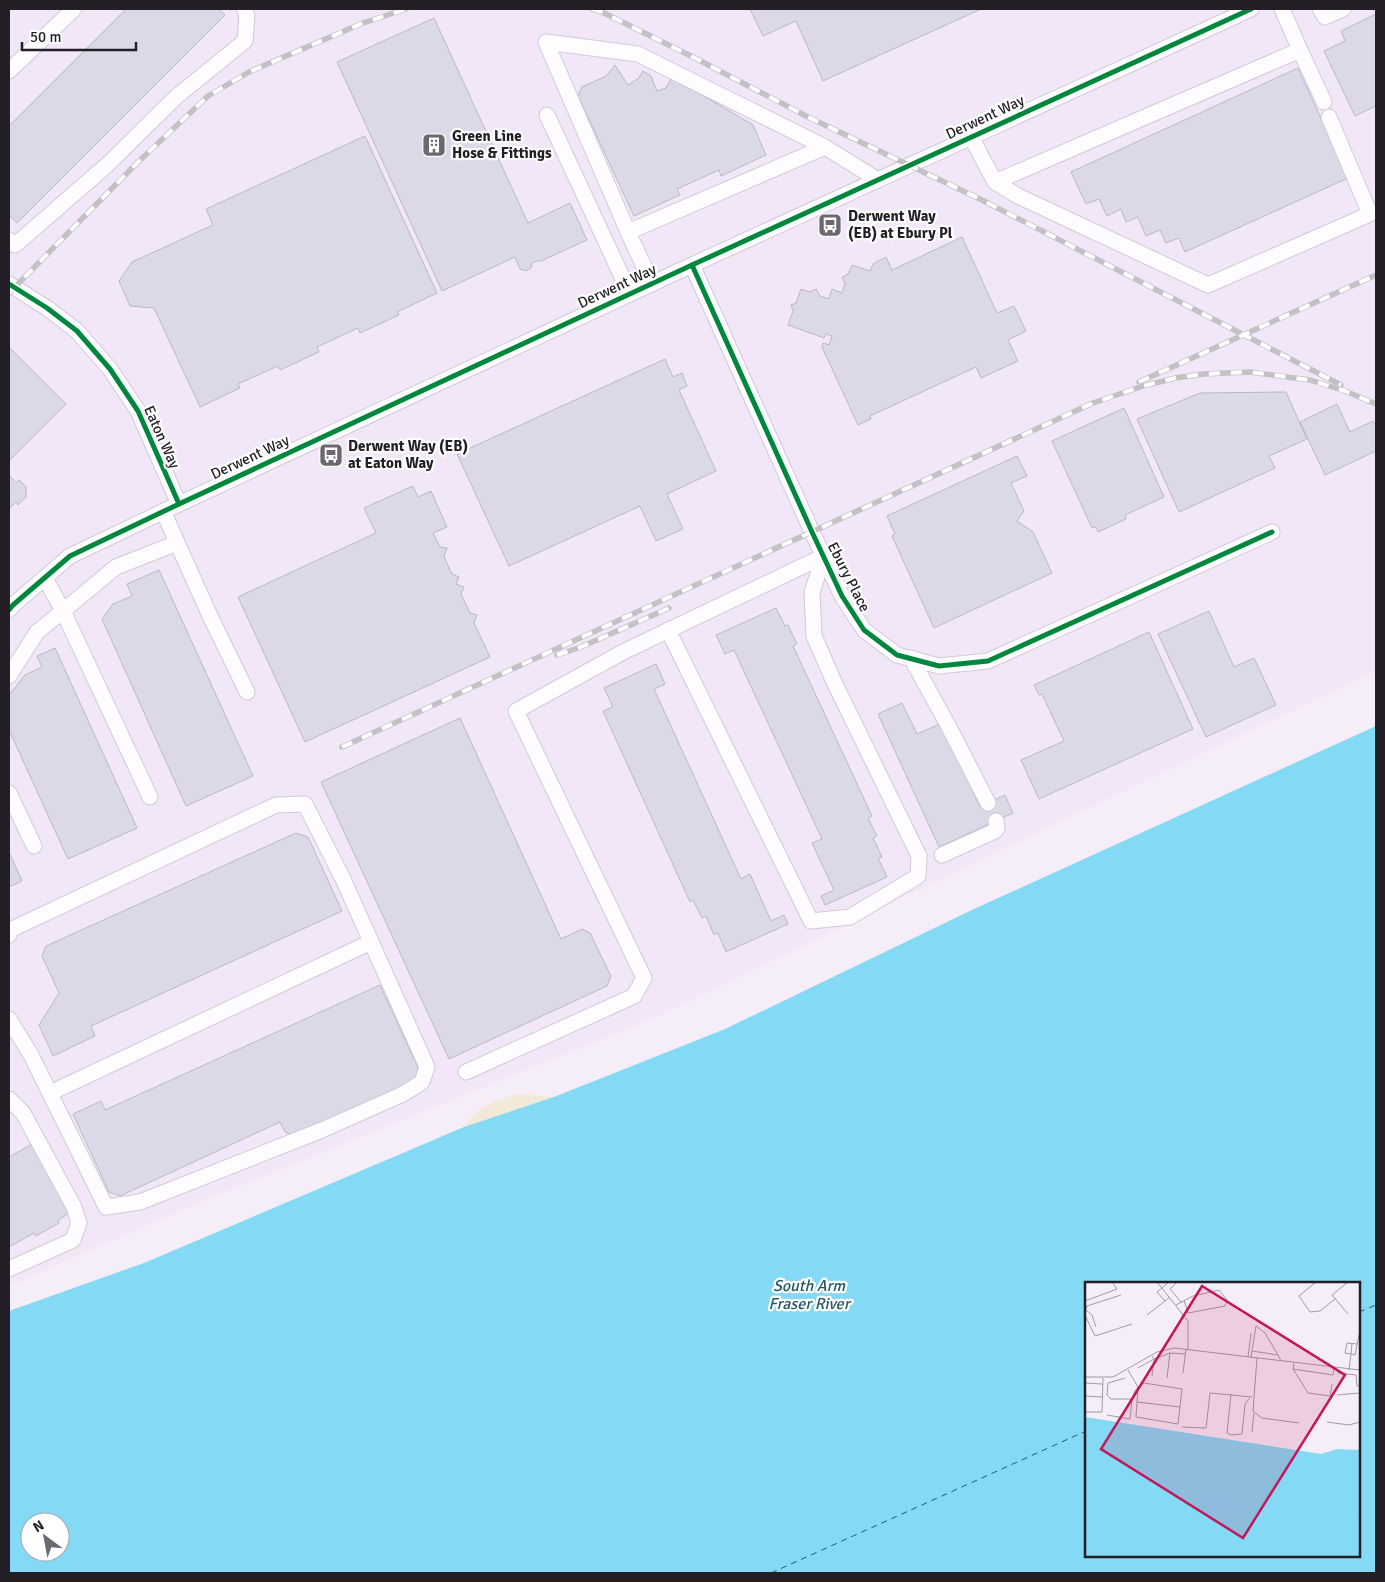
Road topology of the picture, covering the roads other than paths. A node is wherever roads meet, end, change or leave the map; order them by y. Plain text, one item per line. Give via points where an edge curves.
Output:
1 (74, 9) edge
2 (244, 9) edge
3 (1251, 9) edge
4 (1282, 9) edge
5 (1320, 9) edge
6 (1343, 9) edge
7 (1300, 50) junction
8 (9, 71) edge
9 (1324, 102) dead end
10 (547, 115) dead end
11 (1329, 117) dead end
12 (972, 137) junction
13 (825, 147) junction
14 (878, 180) junction
15 (995, 182) junction
16 (628, 232) junction
17 (9, 240) edge
18 (692, 265) junction
19 (9, 284) edge
20 (652, 284) junction
21 (630, 294) junction
22 (178, 504) junction
23 (163, 511) junction
24 (1272, 532) dead end
25 (177, 543) junction
26 (824, 556) junction
27 (45, 578) junction
28 (9, 610) edge
29 (63, 611) junction
30 (668, 630) junction
31 (911, 658) junction
32 (9, 676) edge
33 (247, 692) dead end
34 (9, 793) edge
35 (150, 797) dead end
36 (988, 803) dead end
37 (996, 821) dead end
38 (34, 846) dead end
39 (942, 855) dead end
40 (9, 934) edge
41 (371, 942) junction
42 (9, 1019) edge
43 (466, 1072) dead end
44 (50, 1093) junction
45 (9, 1099) edge
46 (9, 1269) edge

1 - 8 street
2 - 17 street via 247,15 245,40 176,98 107,165 15,246
3 - 12 street, Derwent Way
4 - 7 street
5 - 6 street via 1325,17
7 - 9 street
7 - 15 street
10 - 21 street
11 - 15 street via 1370,214 1208,286
12 - 14 street, Derwent Way
12 - 15 street
13 - 14 street
13 - 16 street
13 - 16 street via 638,54 546,42
14 - 18 street, Derwent Way
16 - 20 street
18 - 20 street, Derwent Way
18 - 26 street, Ebury Place
19 - 22 street, Eaton Way via 77,331 110,369 138,411
20 - 21 street, Derwent Way
21 - 22 street, Derwent Way
22 - 23 street, Derwent Way
23 - 25 street
23 - 27 street, Derwent Way via 70,556
24 - 31 street, Ebury Place via 988,661 939,666
25 - 29 street via 116,567
25 - 33 street
26 - 30 street
26 - 30 street via 812,592 814,636 919,856 918,876 850,917 810,921
26 - 31 street, Ebury Place via 842,596 864,630 897,655
27 - 28 street, Derwent Way
27 - 29 street
29 - 32 street via 37,632
29 - 35 street
30 - 43 street via 516,711 644,978 634,996
31 - 36 street
34 - 38 street
37 - 39 street via 995,831
40 - 41 street via 10,930 276,805 305,804
41 - 44 street
41 - 44 street via 427,1067 422,1082 403,1094 322,1130 140,1202 106,1207
42 - 44 street
45 - 46 street via 23,1113 74,1207 79,1223 73,1240

